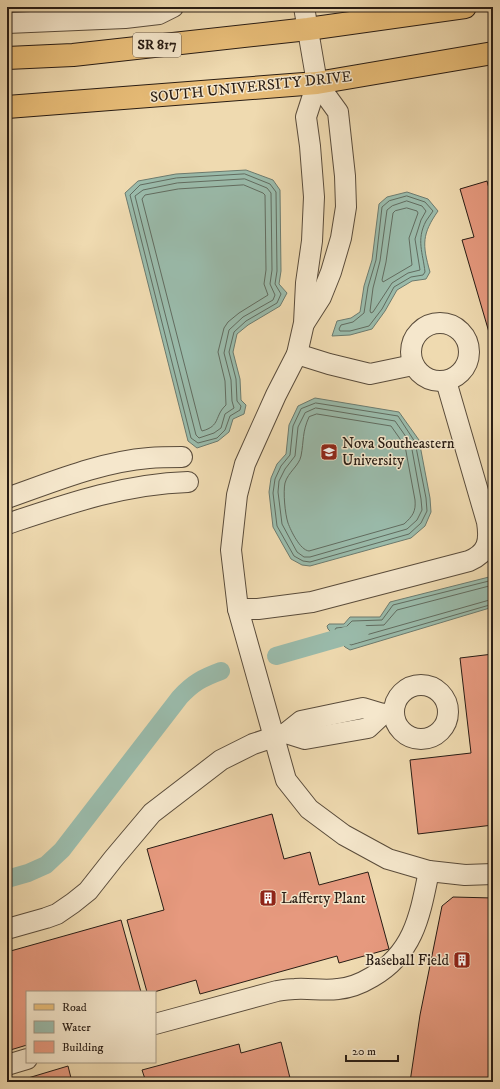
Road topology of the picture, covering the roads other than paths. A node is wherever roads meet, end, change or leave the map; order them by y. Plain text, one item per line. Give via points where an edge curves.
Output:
1 (173, 7) edge
2 (304, 7) edge
3 (465, 7) edge
4 (7, 23) edge
5 (308, 29) junction
6 (493, 53) edge
7 (7, 58) edge
8 (317, 83) junction
9 (7, 107) edge
10 (304, 323) junction
11 (297, 354) junction
12 (413, 365) junction
13 (446, 381) junction
14 (182, 457) dead end
15 (188, 482) dead end
16 (7, 498) edge
17 (7, 524) edge
18 (238, 609) junction
19 (334, 714) junction
20 (338, 733) junction
21 (279, 735) junction
22 (429, 871) junction
23 (493, 874) edge
24 (7, 929) edge
25 (156, 1024) edge
26 (26, 1059) edge
27 (7, 1065) edge

1 - 4 street via 159,14 125,18
2 - 5 street
3 - 5 main road, SR 817
5 - 7 main road, SR 817 via 73,55
5 - 8 street
6 - 8 main road, SOUTH UNIVERSITY DRIVE
8 - 9 main road, SOUTH UNIVERSITY DRIVE
8 - 10 street via 306,117 314,197
8 - 10 street via 338,112 346,207 332,272 321,297
10 - 11 street
11 - 12 street via 370,374
11 - 18 street via 245,464 237,495 231,550
12 - 13 street via 427,379 436,382
12 - 13 street via 410,356 414,337 429,325 448,324 464,336 469,354 462,372
13 - 18 street via 487,522 487,544 477,558 312,602
14 - 16 street via 148,458 115,463
15 - 17 street via 164,483 104,493
18 - 21 street
19 - 20 street
19 - 20 street via 363,708 389,713 368,728
19 - 21 street via 301,721
20 - 21 street via 305,739
21 - 22 street via 286,780 309,809 344,836 388,859
21 - 24 street via 253,744 221,760 152,813 88,891 74,903 57,914
22 - 23 street via 465,875
22 - 25 street via 410,940 398,958 381,972 362,982 338,989 295,988 277,991
26 - 27 street

